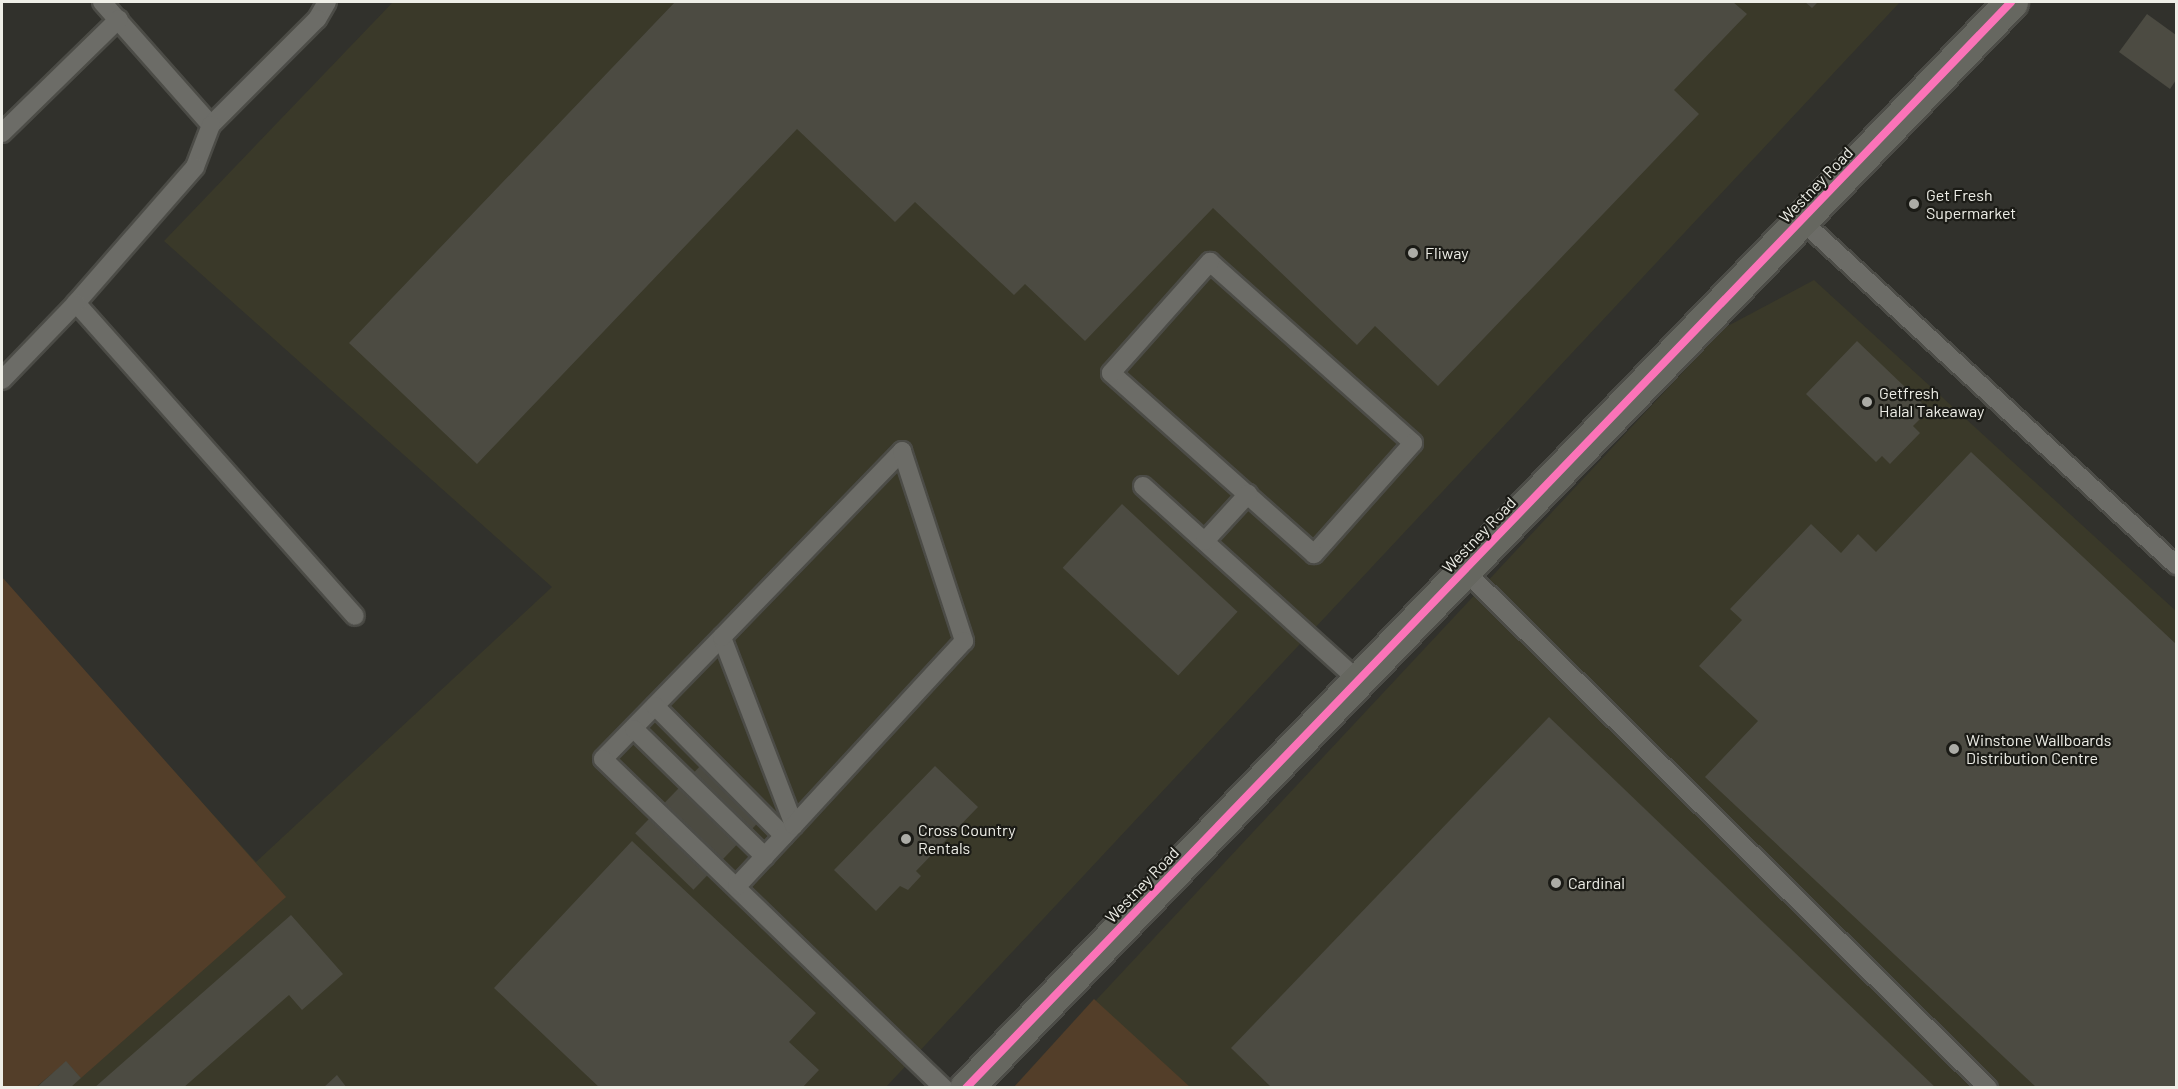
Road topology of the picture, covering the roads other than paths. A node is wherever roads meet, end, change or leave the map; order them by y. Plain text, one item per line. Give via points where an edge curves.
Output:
1 (102, 2) edge
2 (327, 2) edge
3 (2011, 2) edge
4 (119, 19) junction
5 (211, 125) junction
6 (2, 133) edge
7 (1801, 220) junction
8 (76, 303) junction
9 (2, 380) edge
10 (1143, 486) dead end
11 (1248, 494) junction
12 (1206, 541) junction
13 (2176, 565) edge
14 (1464, 570) junction
15 (355, 616) dead end
16 (722, 637) junction
17 (1358, 680) junction
18 (655, 706) junction
19 (634, 729) junction
20 (789, 831) junction
21 (765, 857) junction
22 (737, 886) junction
23 (944, 1088) edge
24 (966, 1088) edge
25 (1988, 1088) edge

1 - 4 lane
2 - 5 lane
3 - 7 street, Westney Road
4 - 5 lane
4 - 6 lane
5 - 8 lane via 195,167
7 - 13 lane
7 - 14 street, Westney Road
8 - 9 lane
8 - 15 lane
10 - 12 lane
11 - 11 lane via 1111,373 1210,262 1413,443 1314,554
11 - 12 lane
12 - 17 lane
14 - 17 street, Westney Road
14 - 25 lane
16 - 18 lane
16 - 20 lane
16 - 20 lane via 902,451 964,641
17 - 24 street, Westney Road
18 - 19 lane
18 - 20 lane
19 - 21 lane
19 - 22 lane via 603,759
20 - 21 lane
21 - 22 lane
22 - 23 lane

